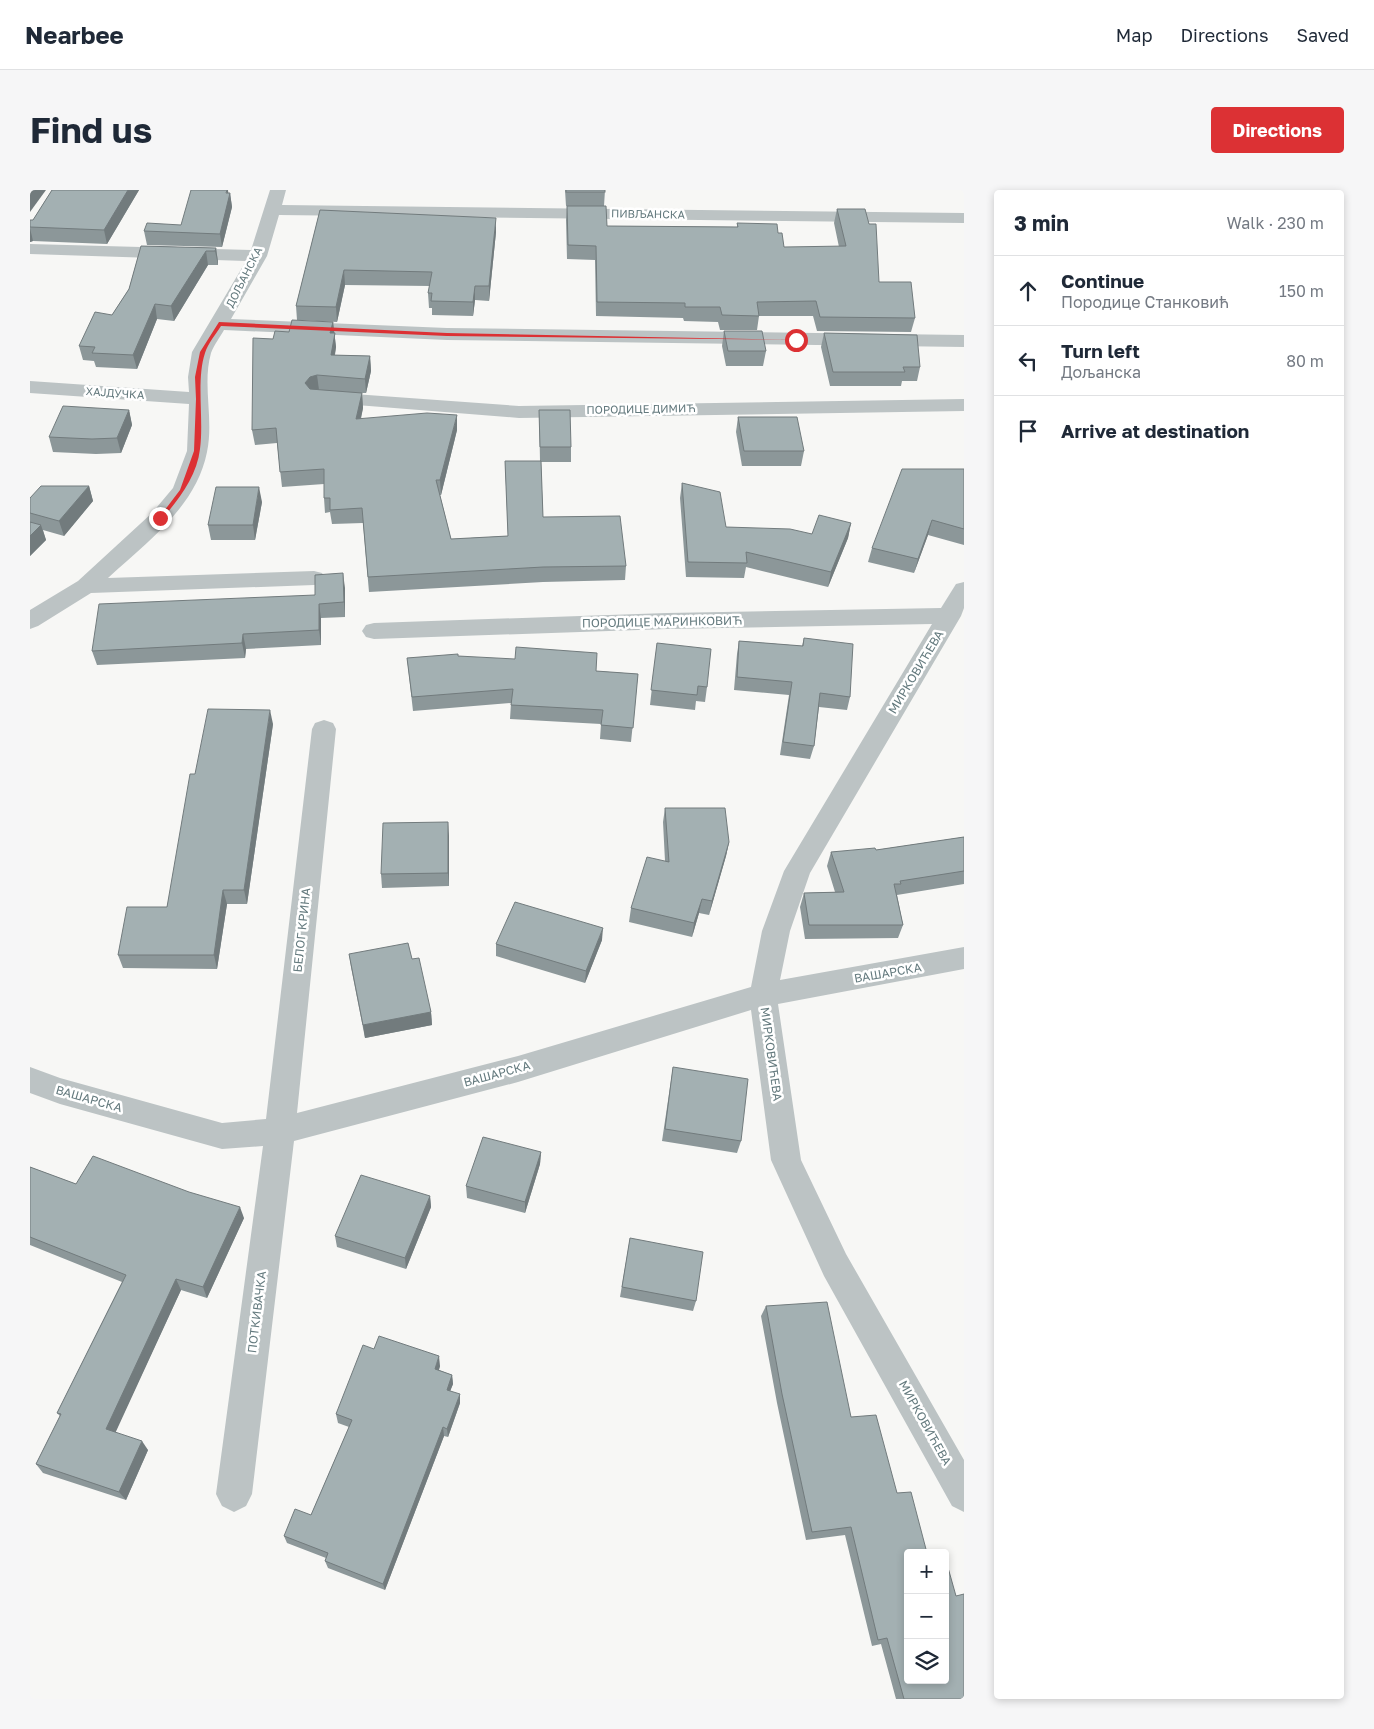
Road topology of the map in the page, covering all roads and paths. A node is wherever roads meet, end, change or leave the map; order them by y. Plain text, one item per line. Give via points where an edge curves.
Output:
1 (278, 190) edge
2 (272, 210) junction
3 (964, 218) edge
4 (30, 249) edge
5 (258, 256) junction
6 (219, 324) junction
7 (964, 341) edge
8 (30, 387) edge
9 (319, 398) edge
10 (199, 399) junction
11 (964, 405) edge
12 (314, 578) edge
13 (86, 586) junction
14 (964, 589) edge
15 (950, 616) junction
16 (30, 621) edge
17 (374, 631) dead end
18 (324, 729) dead end
19 (964, 958) edge
20 (763, 995) junction
21 (30, 1080) edge
22 (280, 1130) junction
23 (234, 1494) dead end
24 (964, 1494) edge

1 - 2 street, ДОЉАНСКА
2 - 3 street, ПИВЉАНСКА
2 - 5 street, ДОЉАНСКА
4 - 5 street
5 - 6 street, ДОЉАНСКА
6 - 7 street via 447,334
6 - 10 street, ДОЉАНСКА via 202,352
8 - 10 street, ХАЈДУЧКА
9 - 11 street, ПОРОДИЦЕ ДИМИЋ via 519,412
10 - 13 street, ДОЉАНСКА via 197,451 183,490 160,518
12 - 13 street, ДОЉАНСКА
13 - 16 street, ДОЉАНСКА
14 - 15 street, МИРКОВИЋЕВА
15 - 17 street, ПОРОДИЦЕ МАРИНКОВИЋ
15 - 20 street, МИРКОВИЋЕВА via 797,871 776,931
18 - 22 street, БЕЛОГ КРИНА
19 - 20 street, ВАШАРСКА
20 - 22 street, ВАШАРСКА via 518,1069
20 - 24 street, МИРКОВИЋЕВА via 786,1160 835,1264
21 - 22 street, ВАШАРСКА via 222,1136
22 - 23 street, ПОТКИВАЧКА

